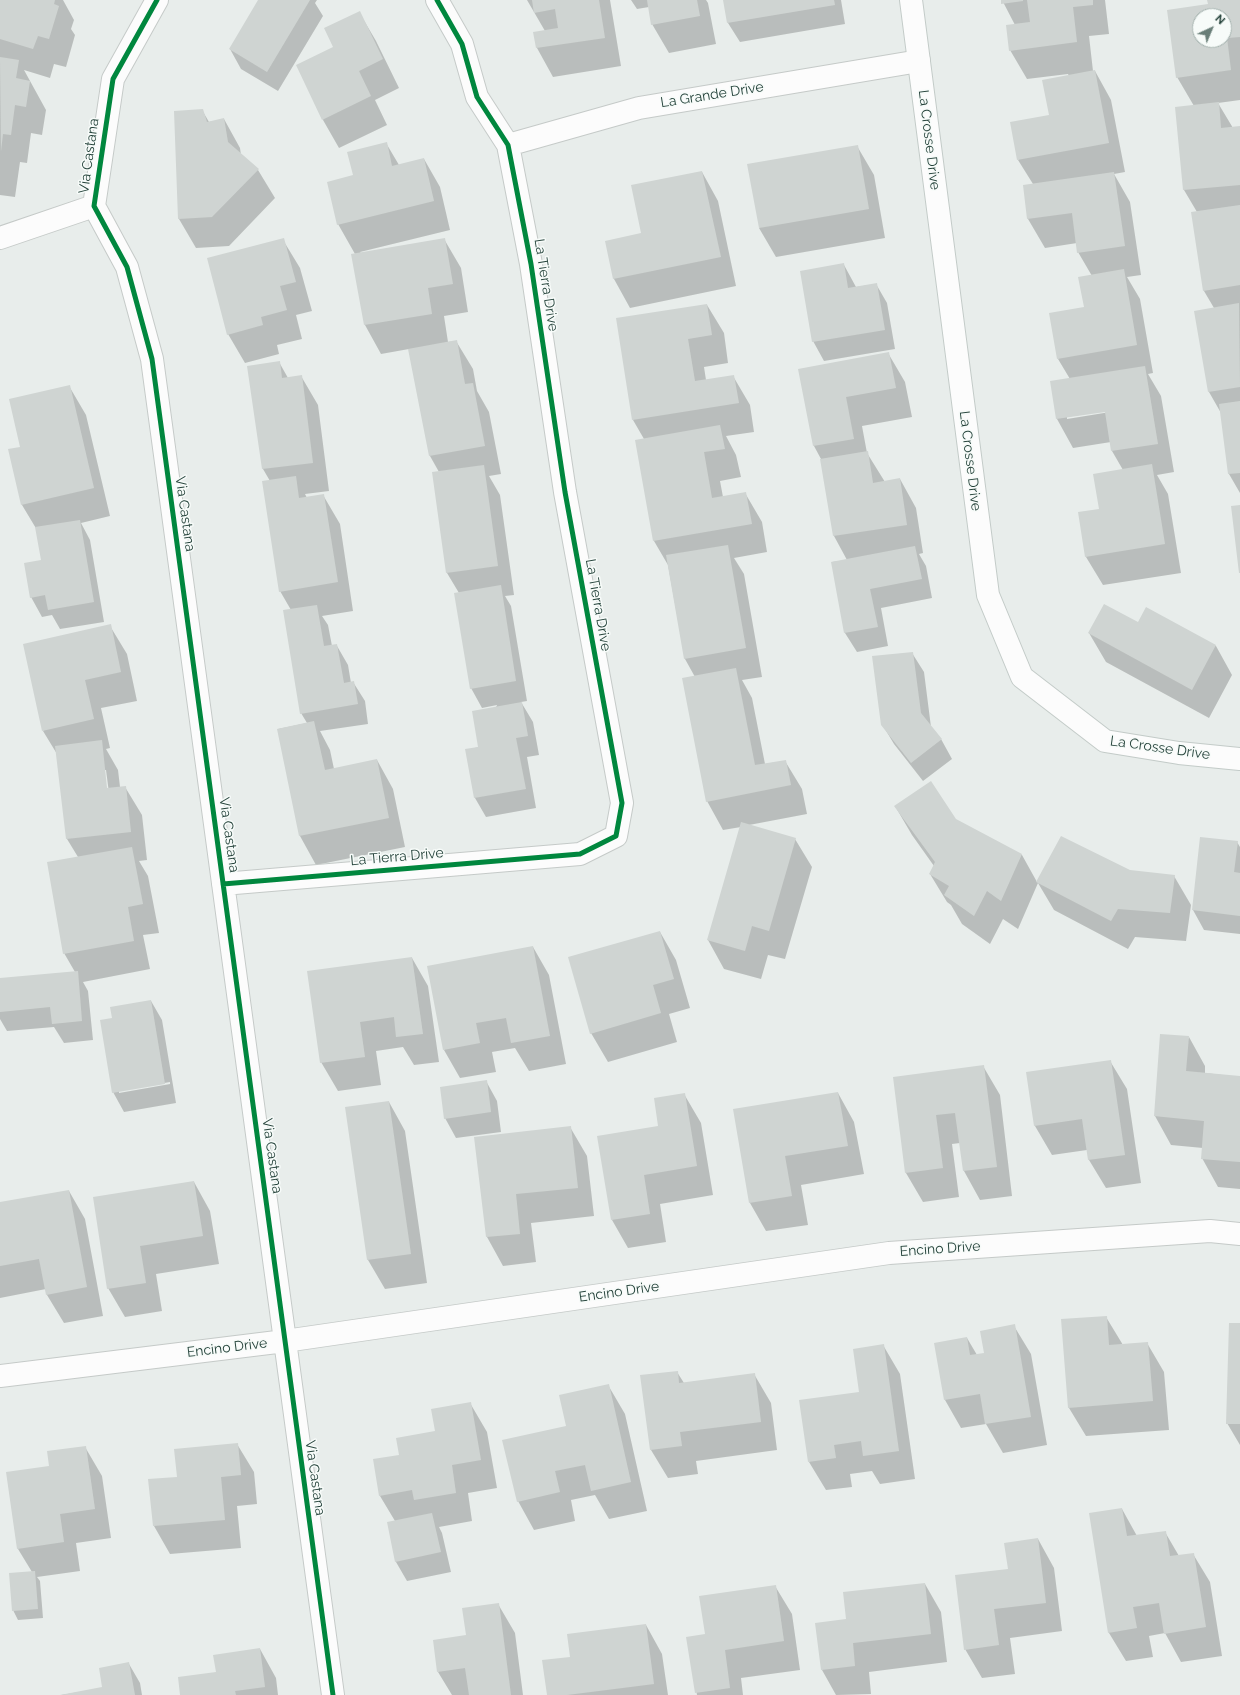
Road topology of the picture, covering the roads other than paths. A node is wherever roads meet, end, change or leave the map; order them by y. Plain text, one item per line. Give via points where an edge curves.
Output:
1 (157, 0) edge
2 (437, 0) edge
3 (911, 0) edge
4 (919, 61) junction
5 (508, 145) junction
6 (94, 206) junction
7 (0, 238) edge
8 (1240, 759) edge
9 (224, 884) junction
10 (1240, 1234) edge
11 (285, 1341) junction
12 (0, 1376) edge
13 (332, 1695) edge

1 - 6 street, Via Castana via 113,79
2 - 5 street, La Tierra Drive via 462,44 477,97
3 - 4 street, La Crosse Drive
4 - 5 street, La Grande Drive via 639,108
4 - 8 street, La Crosse Drive via 988,595 1022,676 1105,741 1179,753
5 - 9 street, La Tierra Drive via 531,264 565,492 622,803 616,836 580,854
6 - 7 street
6 - 9 street, Via Castana via 126,267 152,359
9 - 11 street, Via Castana
10 - 11 street, Encino Drive via 1210,1231 889,1252
11 - 12 street, Encino Drive
11 - 13 street, Via Castana

